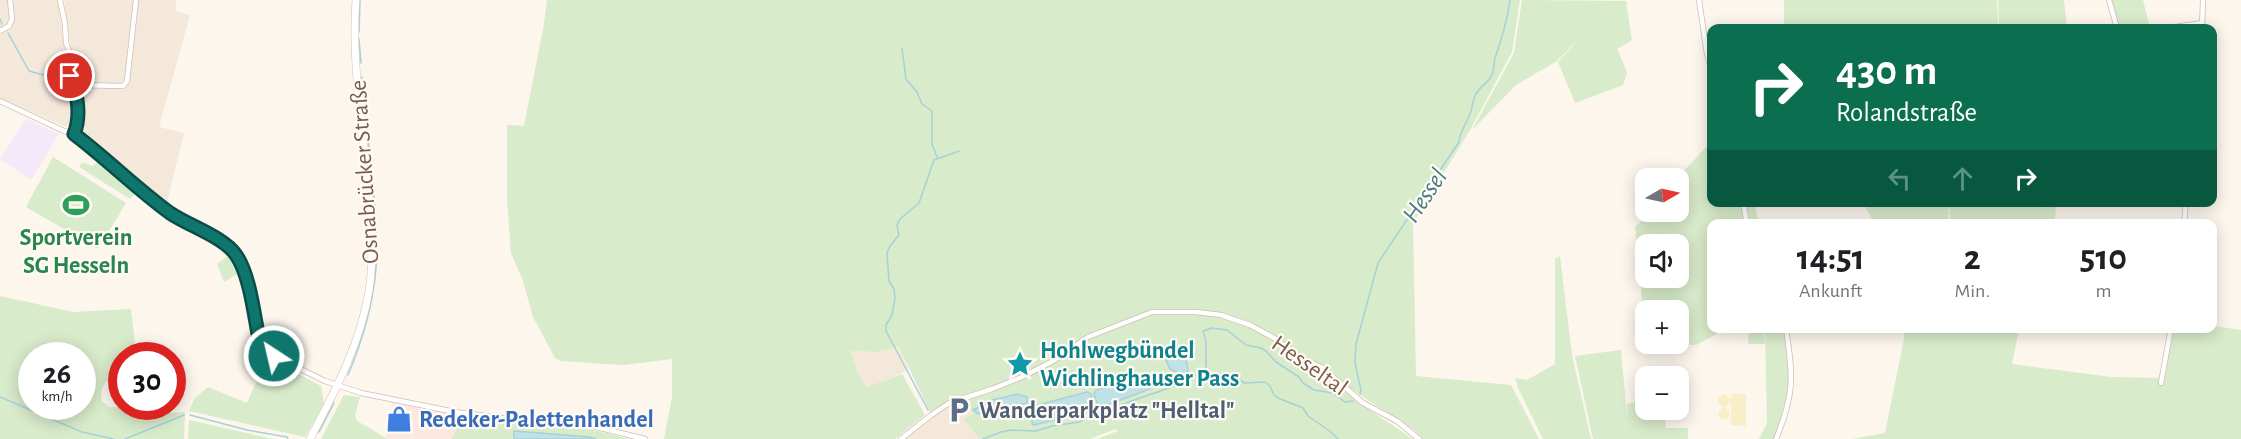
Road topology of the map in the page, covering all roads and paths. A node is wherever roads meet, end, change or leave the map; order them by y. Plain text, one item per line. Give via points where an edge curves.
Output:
1 (10, 0) edge
2 (60, 0) edge
3 (136, 0) edge
4 (356, 0) edge
5 (1699, 0) edge
6 (2109, 0) edge
7 (2203, 0) edge
8 (2117, 24) edge
9 (2202, 24) edge
10 (0, 31) edge
11 (1707, 54) edge
12 (75, 85) junction
13 (0, 101) edge
14 (74, 134) junction
15 (1787, 333) edge
16 (2170, 333) edge
17 (2161, 383) dead end
18 (338, 386) junction
19 (310, 439) edge
20 (645, 439) edge
21 (901, 439) edge
22 (1419, 439) edge
23 (1776, 439) edge

1 - 10 street via 12,19
2 - 12 street via 70,53 70,76
3 - 12 street via 127,81 123,86
4 - 18 main road, Osnabrücker Straße via 372,264 358,340
5 - 11 street
6 - 8 street
7 - 9 street
12 - 14 street via 78,123
13 - 14 street
14 - 18 street via 171,213 229,247 240,262 264,348
15 - 23 street via 1792,386
16 - 17 street
18 - 19 main road, Osnabrücker Straße
18 - 20 street via 455,412 579,423
21 - 22 street, Hesseltal via 949,403 1022,377 1088,337 1157,312 1221,315 1250,325 1324,369 1363,403

